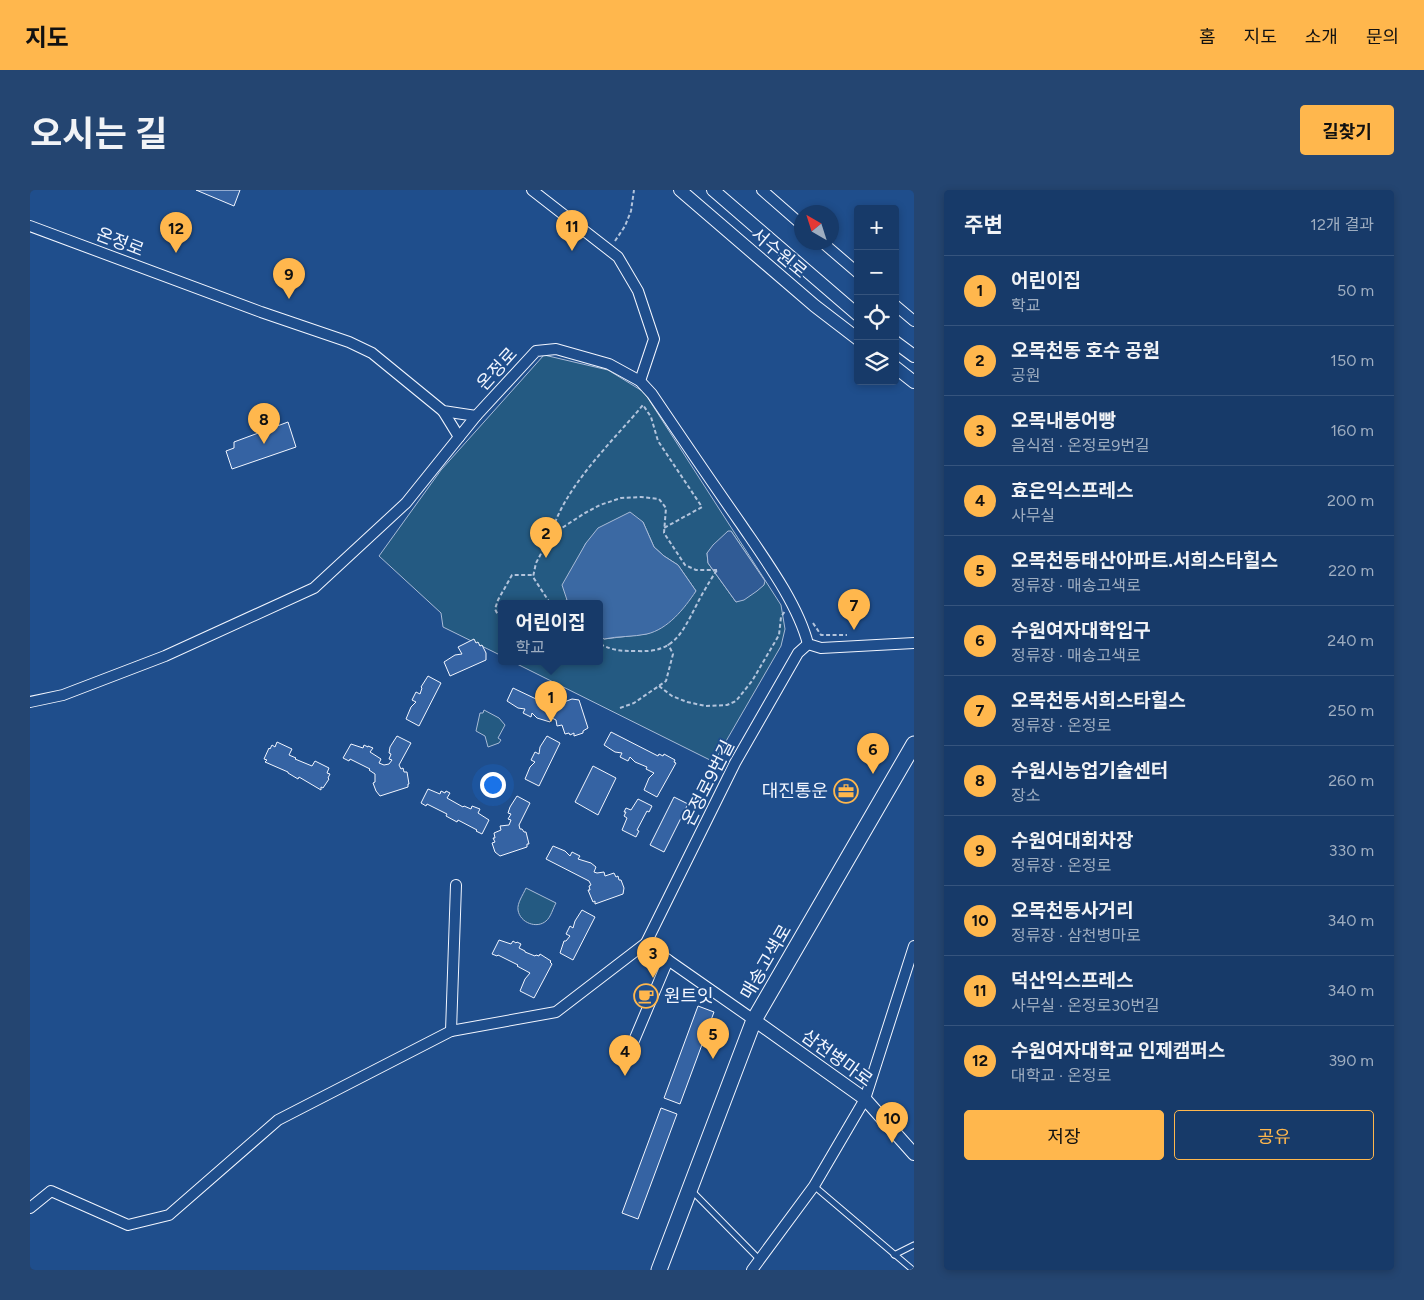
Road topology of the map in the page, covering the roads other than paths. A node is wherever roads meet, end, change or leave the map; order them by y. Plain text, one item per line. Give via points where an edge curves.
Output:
1 (532, 190) edge
2 (680, 190) edge
3 (713, 190) edge
4 (762, 190) edge
5 (794, 217) edge
6 (30, 226) edge
7 (831, 250) edge
8 (854, 270) edge
9 (899, 308) edge
10 (854, 313) edge
11 (914, 321) edge
12 (854, 336) edge
13 (899, 345) edge
14 (914, 356) edge
15 (899, 371) edge
16 (640, 381) junction
17 (914, 382) edge
18 (443, 411) junction
19 (476, 416) junction
20 (459, 437) junction
21 (914, 643) edge
22 (808, 644) junction
23 (30, 702) edge
24 (914, 744) edge
25 (456, 885) dead end
26 (646, 943) junction
27 (914, 946) edge
28 (668, 960) junction
29 (754, 1020) junction
30 (451, 1031) junction
31 (630, 1050) dead end
32 (865, 1099) junction
33 (912, 1148) edge
34 (814, 1186) junction
35 (689, 1188) junction
36 (30, 1208) edge
37 (914, 1245) edge
38 (894, 1255) junction
39 (759, 1259) junction
40 (659, 1270) edge
41 (752, 1270) edge
42 (913, 1270) edge

1 - 16 street via 618,257 638,292 654,339
2 - 12 street, 서수원로
3 - 10 street, 서수원로
4 - 5 street
6 - 18 street, 온정로 via 349,342 372,353
7 - 8 street
9 - 11 street
13 - 14 street
15 - 17 street
16 - 19 street, 온정로 via 609,364 576,354 556,349 536,351
16 - 22 street, 온정로 via 760,551 790,602
18 - 19 street, 온정로
18 - 20 street
19 - 20 street
20 - 23 street via 406,502 314,588 166,656 63,696
21 - 22 street via 821,648
22 - 26 street, 온정로9번길 via 798,653 735,763
24 - 29 main road, 매송고색로
25 - 30 street
26 - 28 street
26 - 30 street via 556,1012
27 - 32 street
28 - 29 street
28 - 31 street
29 - 32 street, 삼천병마로
29 - 35 main road, 매송고색로
30 - 36 street via 278,1120 169,1215 128,1226 51,1190
32 - 33 street, 삼천병마로
32 - 34 street
34 - 38 lane
34 - 39 street
35 - 39 lane
35 - 40 main road, 매송고색로
37 - 38 lane
38 - 42 lane
39 - 41 street

